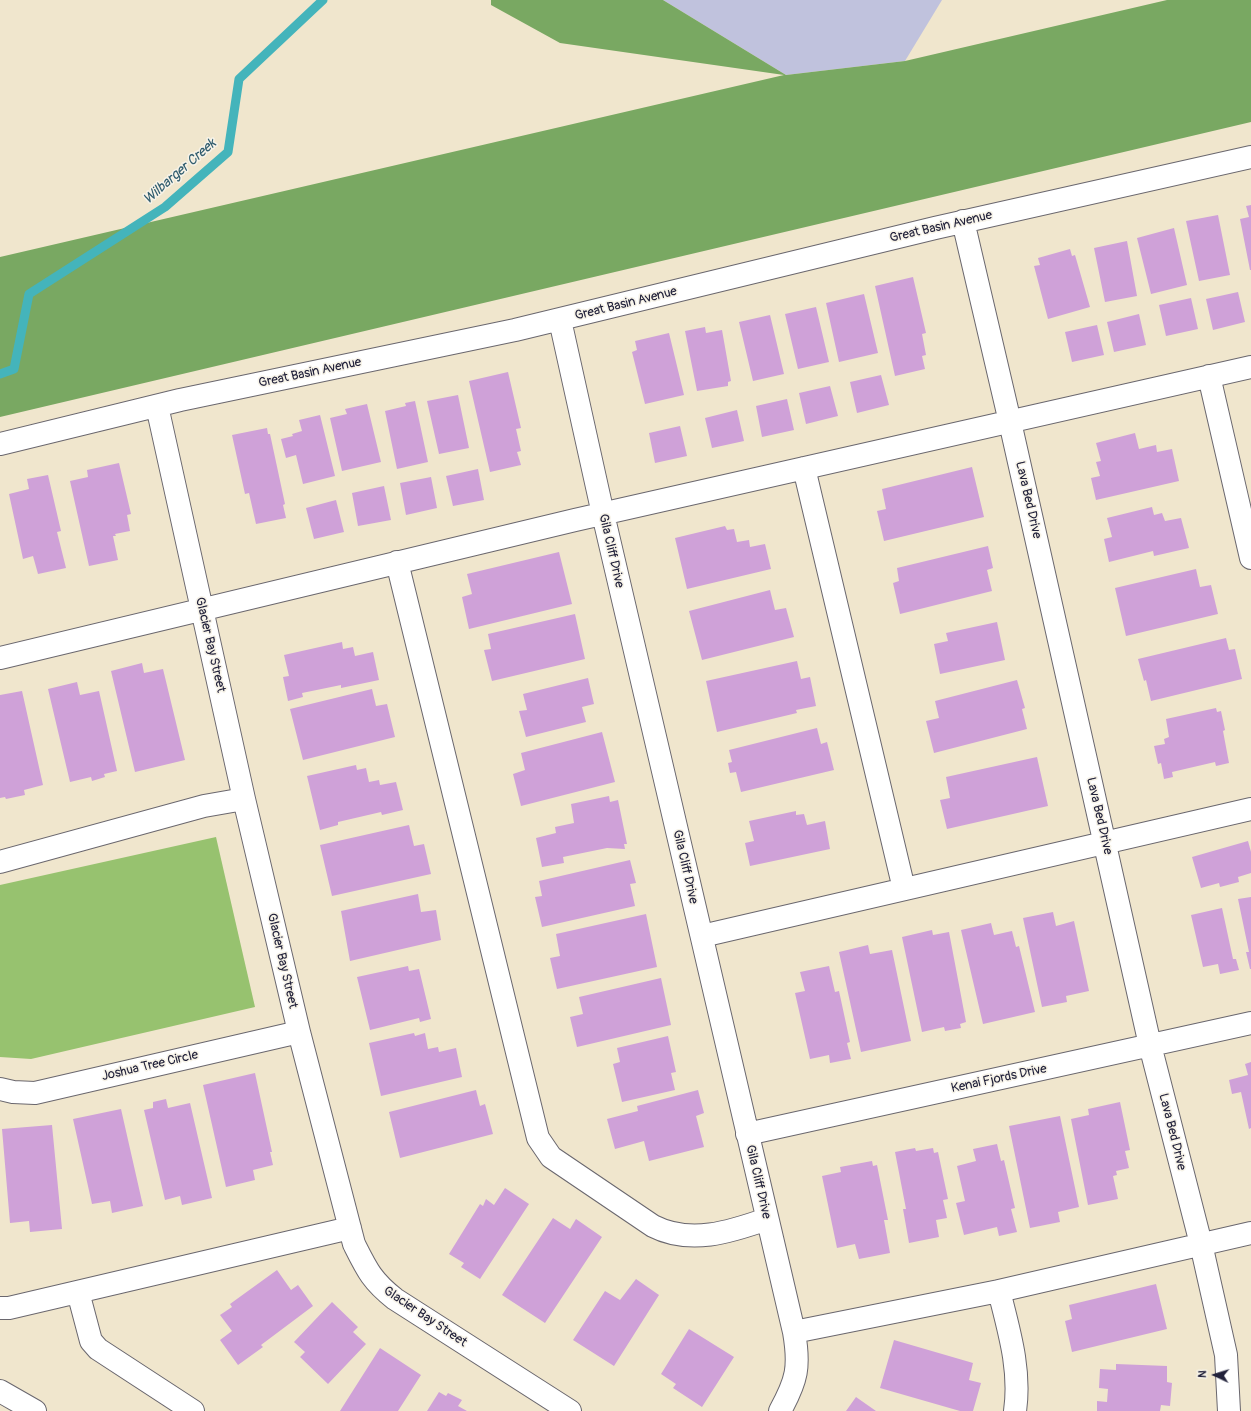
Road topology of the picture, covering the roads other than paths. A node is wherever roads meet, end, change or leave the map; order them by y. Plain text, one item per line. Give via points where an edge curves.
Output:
1 (1251, 157) edge
2 (962, 222) junction
3 (560, 320) junction
4 (1251, 367) edge
5 (1209, 376) junction
6 (156, 406) junction
7 (1010, 422) junction
8 (0, 444) edge
9 (804, 468) junction
10 (603, 514) junction
11 (1251, 558) edge
12 (397, 562) junction
13 (202, 609) junction
14 (0, 658) edge
15 (244, 799) junction
16 (1251, 809) edge
17 (1105, 844) junction
18 (0, 862) edge
19 (904, 889) junction
20 (702, 936) junction
21 (1251, 1023) edge
22 (299, 1032) junction
23 (1150, 1045) junction
24 (0, 1089) edge
25 (747, 1134) junction
26 (767, 1219) junction
27 (350, 1228) junction
28 (1251, 1233) edge
29 (1201, 1244) junction
30 (999, 1291) junction
31 (78, 1292) junction
32 (0, 1308) edge
33 (794, 1332) junction
34 (0, 1391) edge
35 (35, 1411) edge
36 (193, 1411) edge
37 (570, 1411) edge
38 (780, 1411) edge
39 (1015, 1411) edge
40 (1229, 1411) edge

1 - 2 street, Great Basin Avenue
2 - 3 street, Great Basin Avenue
2 - 7 street, Lava Bed Drive
3 - 6 street, Great Basin Avenue
3 - 10 street, Gila Cliff Drive
4 - 5 street
5 - 7 street
5 - 11 street
6 - 8 street, Great Basin Avenue
6 - 13 street, Glacier Bay Street
7 - 9 street
7 - 17 street, Lava Bed Drive
9 - 10 street
9 - 19 street
10 - 12 street
10 - 20 street, Gila Cliff Drive
12 - 13 street
12 - 26 street via 538,1138 551,1157 666,1233 694,1236 738,1229
13 - 14 street
13 - 15 street, Glacier Bay Street
15 - 18 street via 204,806
15 - 22 street, Glacier Bay Street
16 - 17 street
17 - 19 street
17 - 23 street, Lava Bed Drive
19 - 20 street
20 - 25 street, Gila Cliff Drive
21 - 23 street, Kenai Fjords Drive
22 - 24 street, Joshua Tree Circle via 35,1093
22 - 27 street, Glacier Bay Street
23 - 25 street, Kenai Fjords Drive
23 - 29 street, Lava Bed Drive
25 - 26 street, Gila Cliff Drive
26 - 33 street, Gila Cliff Drive
27 - 31 street
27 - 37 street, Glacier Bay Street via 354,1244 378,1285 395,1299
28 - 29 street
29 - 30 street
29 - 40 street, Lava Bed Drive via 1226,1355
30 - 33 street
30 - 39 street via 1017,1374
31 - 32 street
31 - 36 street via 91,1341 98,1349
33 - 38 street, Gila Cliff Drive via 798,1361 796,1376
34 - 35 street

